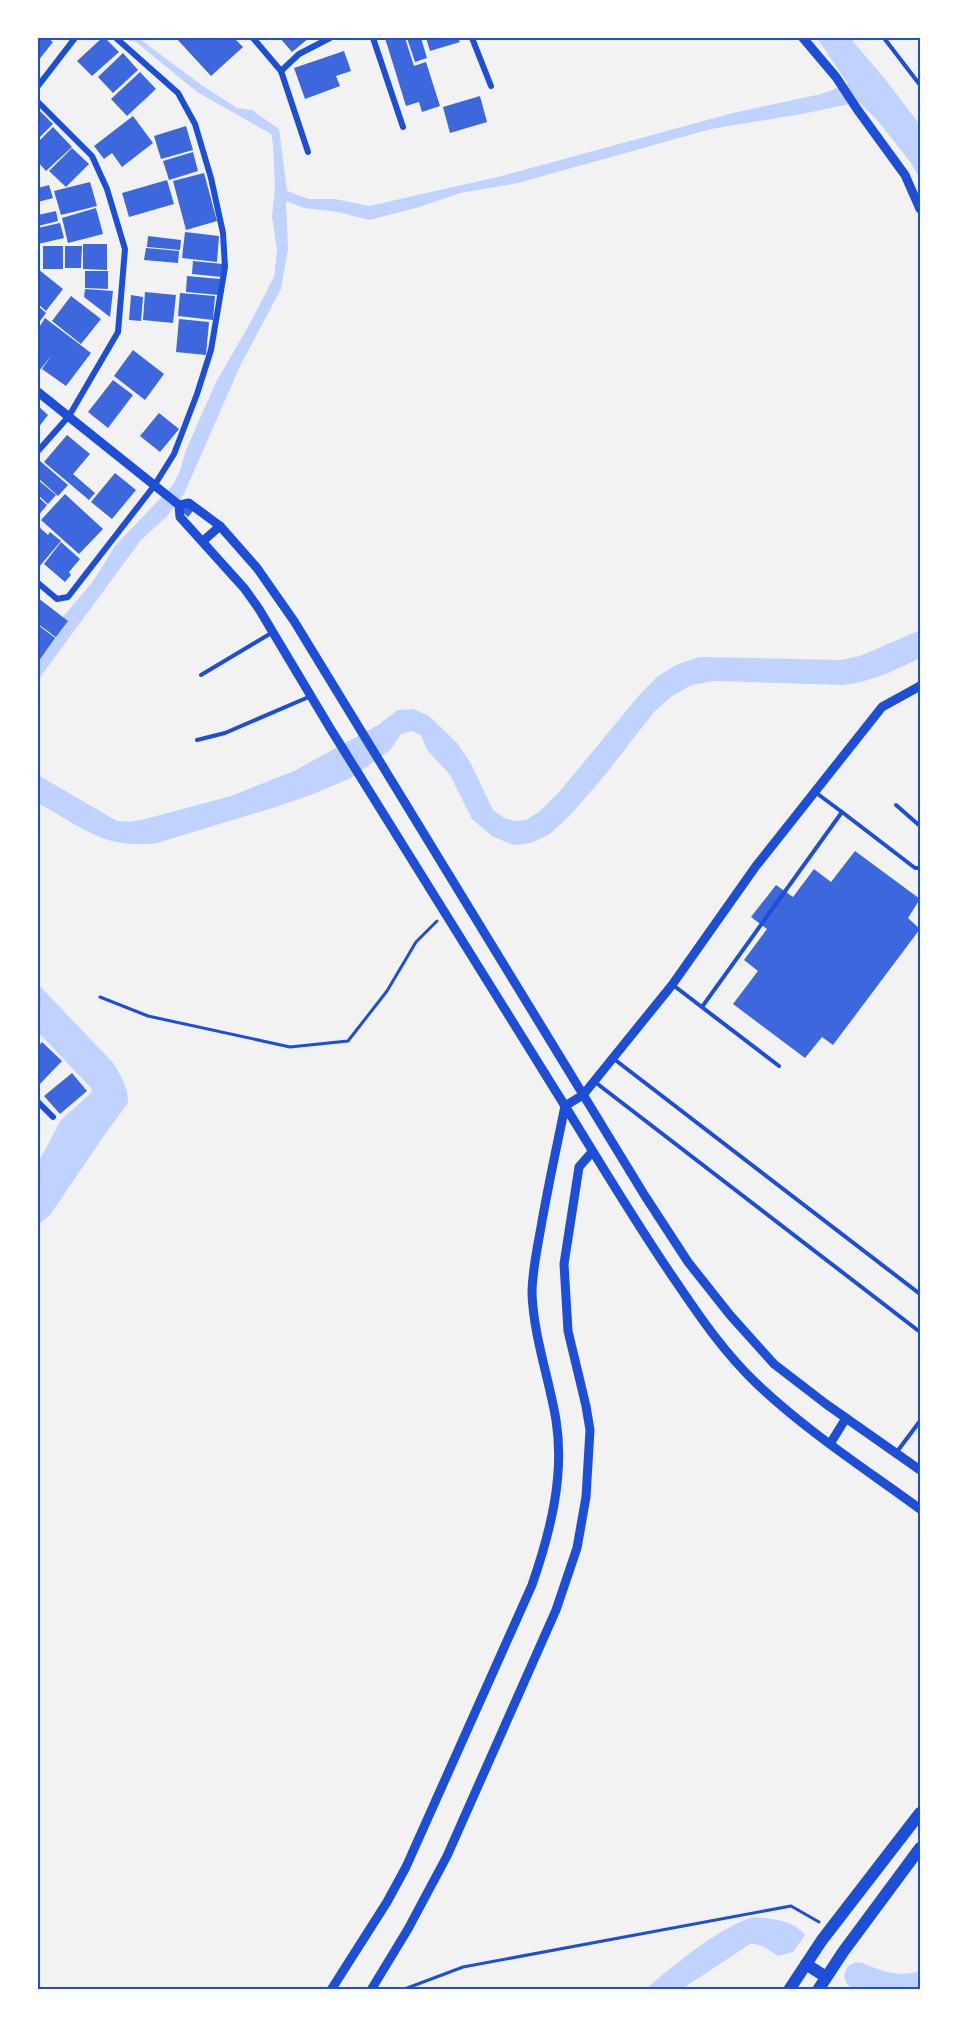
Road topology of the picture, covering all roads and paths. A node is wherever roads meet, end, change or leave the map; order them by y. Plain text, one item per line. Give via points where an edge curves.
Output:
1 (75, 38) edge
2 (116, 38) edge
3 (253, 38) edge
4 (330, 38) edge
5 (373, 38) edge
6 (472, 38) edge
7 (803, 38) edge
8 (884, 38) edge
9 (281, 71) junction
10 (921, 85) edge
11 (38, 86) edge
12 (491, 86) dead end
13 (38, 102) edge
14 (403, 127) dead end
15 (308, 152) dead end
16 (921, 209) edge
17 (38, 392) edge
18 (69, 416) junction
19 (38, 451) edge
20 (158, 489) junction
21 (178, 505) junction
22 (220, 526) junction
23 (203, 541) junction
24 (38, 584) edge
25 (273, 632) junction
26 (201, 675) dead end
27 (921, 687) edge
28 (311, 696) junction
29 (198, 740) dead end
30 (815, 792) junction
31 (896, 805) dead end
32 (843, 812) junction
33 (921, 826) edge
34 (921, 868) edge
35 (445, 913) junction
36 (672, 985) junction
37 (100, 997) dead end
38 (702, 1007) junction
39 (613, 1058) junction
40 (779, 1066) dead end
41 (594, 1082) junction
42 (583, 1095) junction
43 (38, 1102) edge
44 (565, 1106) junction
45 (52, 1117) dead end
46 (592, 1152) junction
47 (921, 1294) edge
48 (921, 1332) edge
49 (846, 1418) junction
50 (921, 1421) edge
51 (830, 1444) junction
52 (896, 1453) junction
53 (921, 1470) edge
54 (921, 1509) edge
55 (921, 1813) edge
56 (921, 1848) edge
57 (831, 1929) junction
58 (808, 1961) junction
59 (828, 1973) junction
60 (331, 1989) edge
61 (371, 1989) edge
62 (402, 1989) edge
63 (789, 1989) edge
64 (818, 1989) edge

1 - 11 street
2 - 20 street via 178,93 195,124 224,233 225,267 212,350
3 - 9 street
4 - 9 street via 299,54
5 - 14 street
6 - 12 street
7 - 16 street via 836,76 905,175
8 - 10 lane
9 - 15 street
13 - 18 street via 92,156 107,189 125,249 118,332
17 - 18 street
18 - 19 street
18 - 20 street
20 - 21 street
20 - 24 street via 68,597 57,599
21 - 22 street via 189,503
21 - 23 street via 180,517
22 - 23 street
22 - 42 street via 288,612
23 - 25 street via 244,588
25 - 26 lane
25 - 28 street
27 - 30 street via 882,706
28 - 29 lane via 225,733
28 - 35 street
30 - 32 lane
30 - 36 street via 756,866
31 - 33 lane
32 - 34 lane
32 - 38 lane
35 - 37 path via 416,942 387,991 348,1041 290,1047 148,1016
35 - 44 street
36 - 38 lane
36 - 39 street
38 - 40 lane
39 - 41 street
39 - 47 lane
41 - 42 street
41 - 48 lane
42 - 44 street
42 - 49 street via 688,1262 730,1315 774,1364
43 - 45 street
44 - 46 street
44 - 60 street via 533,1278 535,1324 558,1436 554,1506 543,1554 420,1839 387,1902
46 - 51 street via 710,1332 756,1382
46 - 61 street via 579,1167 564,1264 568,1331 590,1430 586,1497 577,1548 556,1610 447,1856
49 - 51 street
49 - 52 street
50 - 52 lane
51 - 54 street
52 - 53 street
55 - 57 main road
56 - 59 main road
57 - 58 main road
57 - 62 path via 791,1906 463,1967
58 - 59 main road
58 - 63 main road
59 - 64 main road

